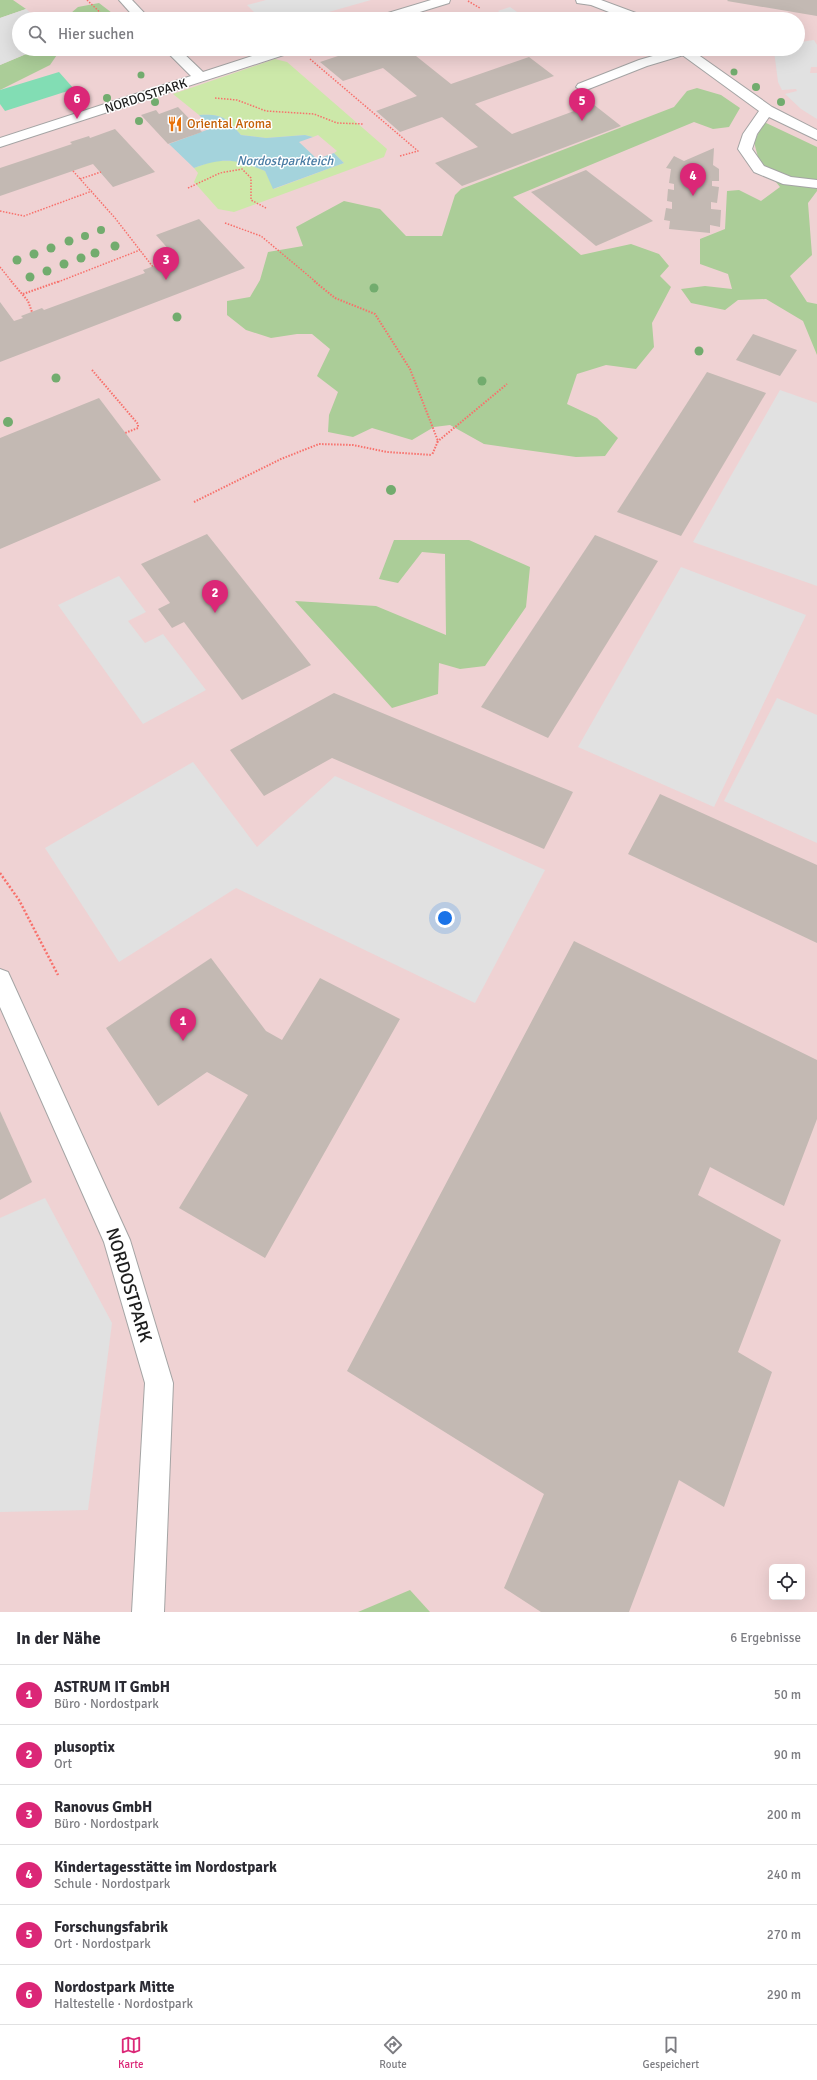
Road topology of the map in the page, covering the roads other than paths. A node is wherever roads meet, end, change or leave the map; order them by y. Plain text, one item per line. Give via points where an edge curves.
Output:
1 (125, 0) edge
2 (444, 0) edge
3 (582, 0) edge
4 (136, 12) edge
5 (405, 12) edge
6 (620, 12) edge
7 (178, 56) edge
8 (267, 56) edge
9 (664, 56) edge
10 (690, 56) edge
11 (201, 78) junction
12 (582, 87) dead end
13 (767, 110) junction
14 (817, 136) edge
15 (0, 143) edge
16 (817, 184) edge
17 (0, 980) edge
18 (148, 1612) edge

1 - 4 street
2 - 5 street
3 - 6 street
7 - 11 street, NORDOSTPARK
8 - 11 street, NORDOSTPARK
9 - 12 lane
10 - 13 street
11 - 15 street, NORDOSTPARK
13 - 14 street
13 - 16 street via 750,134 745,150 759,168 788,181
17 - 18 street, NORDOSTPARK via 118,1240 158,1383

